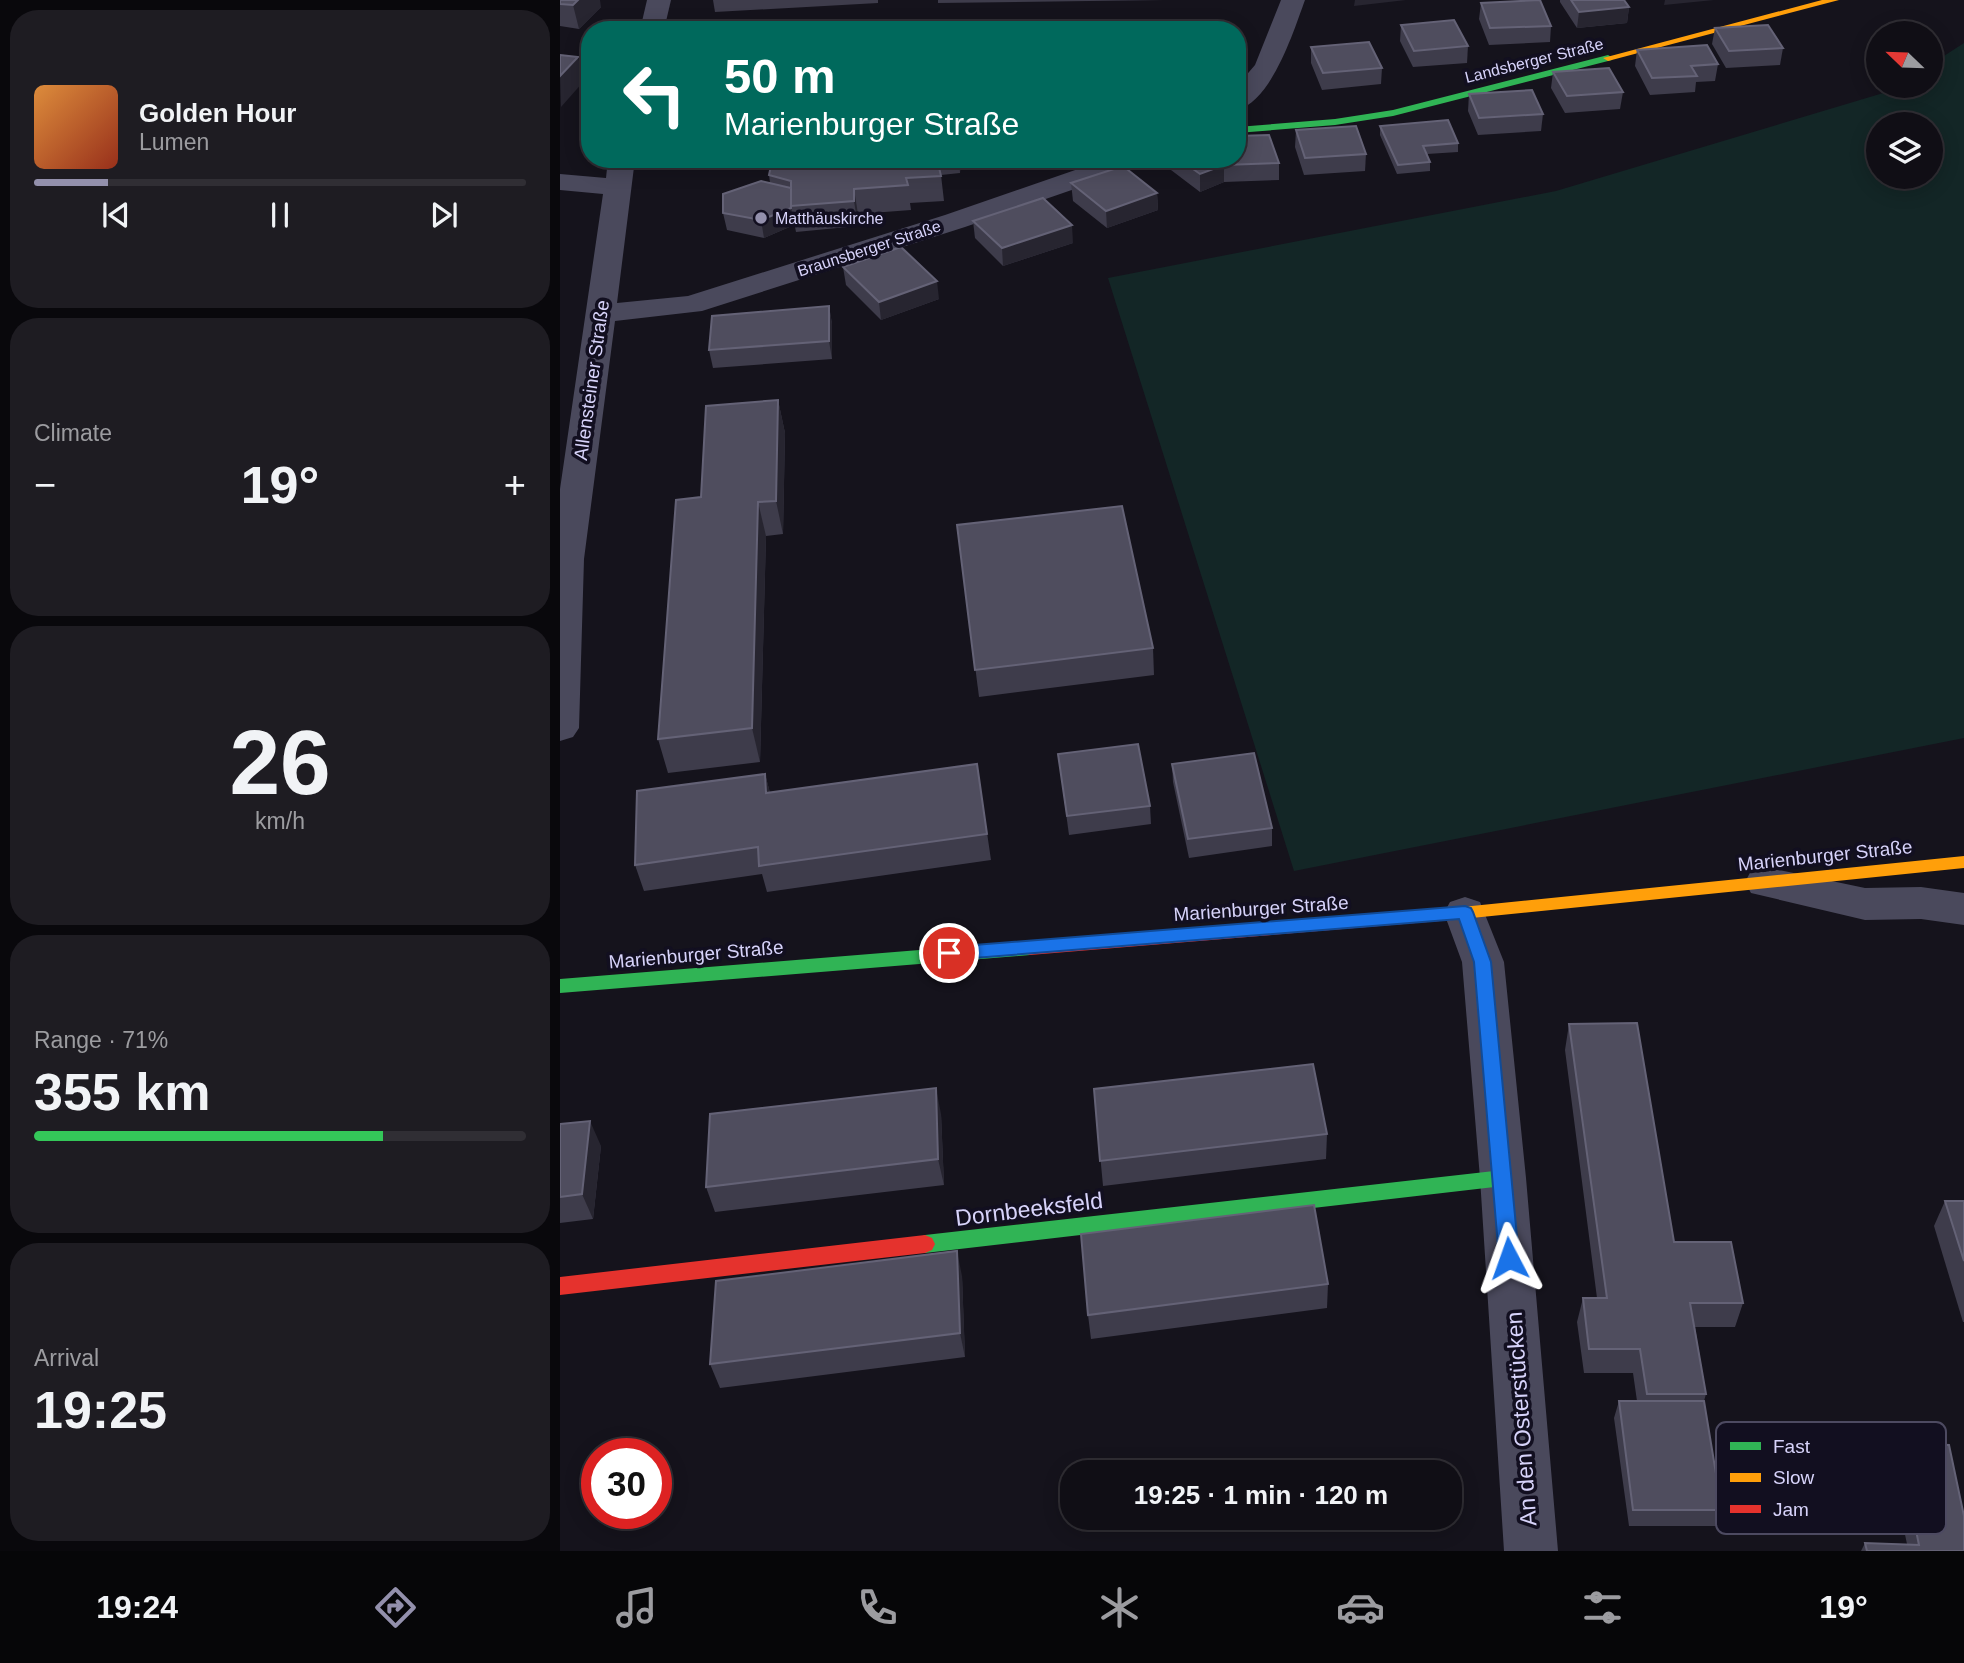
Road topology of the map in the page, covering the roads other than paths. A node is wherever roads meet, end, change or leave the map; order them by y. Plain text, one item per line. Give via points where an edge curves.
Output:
1 (659, 0) edge
2 (1293, 0) edge
3 (1834, 0) edge
4 (654, 21) edge
5 (1246, 92) edge
6 (1246, 129) edge
7 (1108, 168) edge
8 (620, 173) edge
9 (560, 182) edge
10 (599, 314) junction
11 (563, 559) edge
12 (560, 728) edge
13 (1964, 862) edge
14 (1765, 882) junction
15 (1964, 909) edge
16 (1465, 912) junction
17 (560, 986) edge
18 (1503, 1178) junction
19 (560, 1286) edge
20 (1531, 1551) edge

1 - 4 street
2 - 5 street via 1267,67
3 - 6 street, Landsberger Straße via 1393,113
7 - 10 street, Braunsberger Straße via 691,305
8 - 9 street
8 - 10 street, Allensteiner Straße
10 - 11 street, Allensteiner Straße
11 - 12 street, Allensteiner Straße
13 - 14 street, Marienburger Straße
14 - 15 street via 1865,904 1922,903
14 - 16 street, Marienburger Straße
16 - 17 street, Marienburger Straße
16 - 18 street, An den Osterstücken via 1483,962
18 - 19 street, Dornbeeksfeld
18 - 20 street, An den Osterstücken

